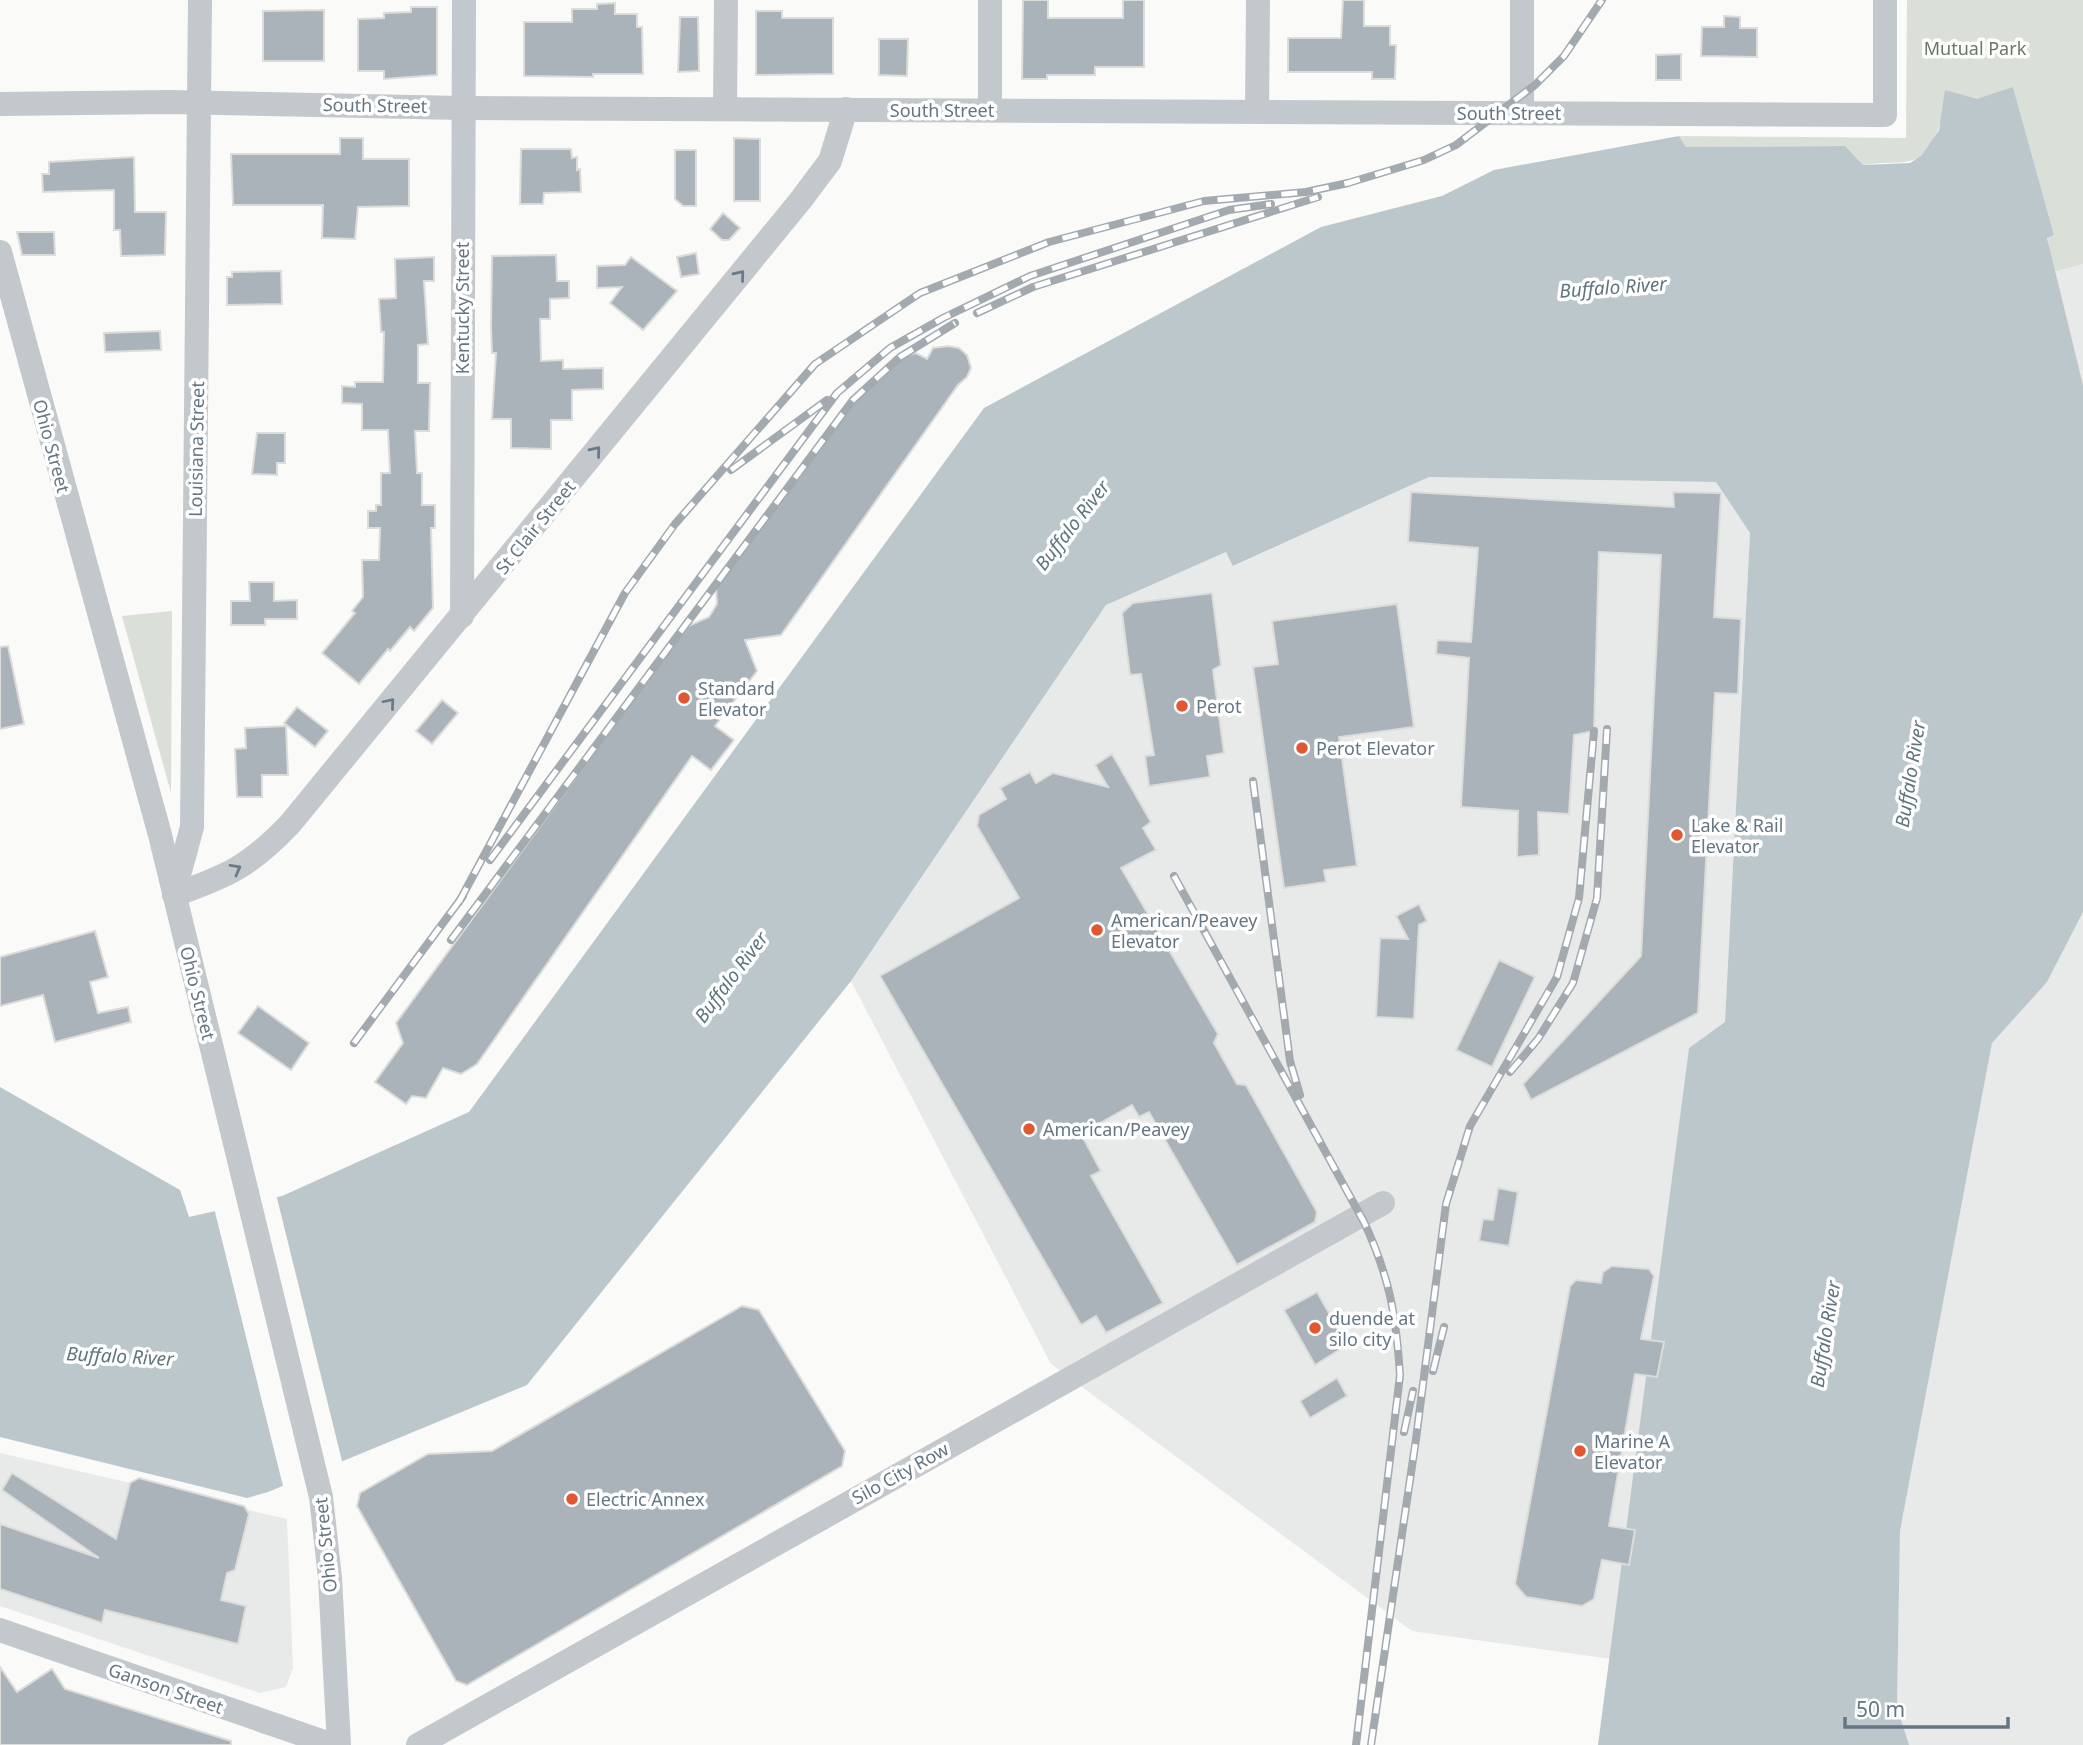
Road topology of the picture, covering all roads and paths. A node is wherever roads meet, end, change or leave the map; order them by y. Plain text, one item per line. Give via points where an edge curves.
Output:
1 (200, 0) edge
2 (464, 0) edge
3 (726, 0) edge
4 (990, 0) edge
5 (1258, 0) edge
6 (1522, 0) edge
7 (1885, 0) edge
8 (199, 102) junction
9 (0, 104) edge
10 (463, 108) junction
11 (725, 109) junction
12 (846, 110) junction
13 (990, 110) junction
14 (1257, 111) junction
15 (1522, 113) junction
16 (0, 252) edge
17 (462, 616) junction
18 (174, 895) junction
19 (1383, 1203) dead end
20 (0, 1630) edge
21 (333, 1745) edge
22 (339, 1745) edge
23 (418, 1745) edge

1 - 8 street, Louisiana Street
2 - 10 street, Kentucky Street
3 - 11 street
4 - 13 street
5 - 14 street
6 - 15 street
7 - 15 street, South Street via 1885,115
8 - 9 street, South Street
8 - 10 street, South Street
8 - 18 street, Louisiana Street via 192,827
10 - 11 street, South Street
10 - 17 street, Kentucky Street
11 - 12 street, South Street
12 - 13 street, South Street
17 -> 12 street, St Clair Street via 800,201 830,161
13 - 14 street, South Street
14 - 15 street, South Street
16 - 18 street, Ohio Street
18 -> 17 street, St Clair Street via 216,880 261,855
18 - 22 street, Ohio Street via 321,1497
19 - 23 street, Silo City Row
20 - 21 street, Ganson Street

